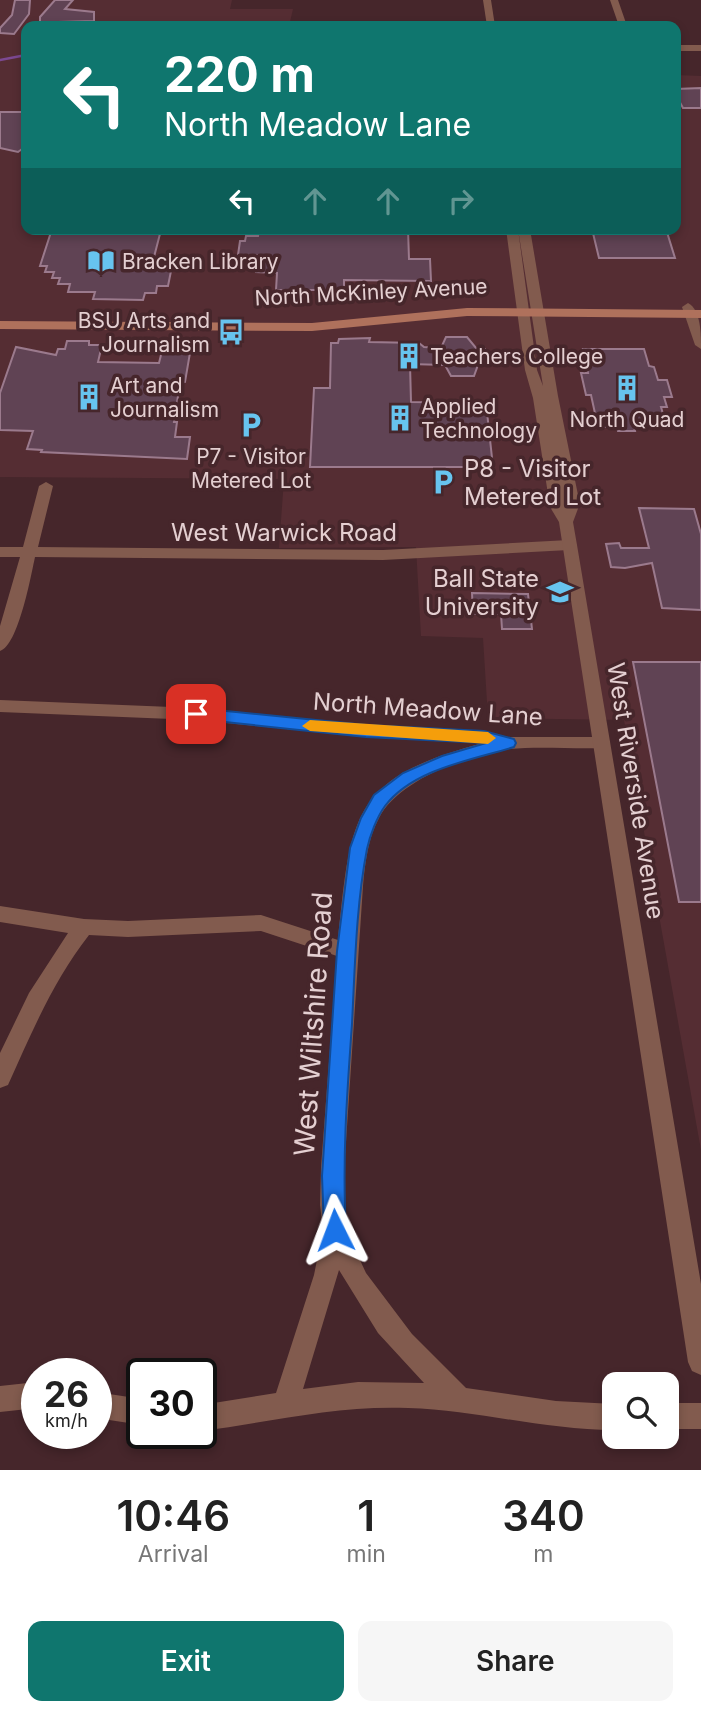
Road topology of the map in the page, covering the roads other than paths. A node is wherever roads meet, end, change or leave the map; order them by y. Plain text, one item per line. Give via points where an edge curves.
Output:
1 (487, 0) edge
2 (614, 0) edge
3 (490, 21) edge
4 (621, 21) edge
5 (681, 48) edge
6 (701, 48) edge
7 (513, 235) edge
8 (524, 235) edge
9 (526, 310) junction
10 (695, 310) edge
11 (0, 317) edge
12 (0, 325) edge
13 (701, 345) edge
14 (46, 486) dead end
15 (569, 545) junction
16 (0, 552) edge
17 (27, 554) junction
18 (0, 645) edge
19 (0, 706) edge
20 (508, 743) junction
21 (601, 743) junction
22 (0, 914) edge
23 (84, 927) junction
24 (347, 951) junction
25 (0, 1078) edge
26 (335, 1230) junction
27 (701, 1362) edge
28 (21, 1397) edge
29 (458, 1398) junction
30 (0, 1399) edge
31 (285, 1405) junction
32 (217, 1416) edge
33 (679, 1416) edge
34 (701, 1416) edge
35 (602, 1417) edge

1 - 3 street
2 - 4 street
5 - 6 street
7 - 9 street
8 - 9 street, West Riverside Avenue
9 - 10 main road
9 - 11 main road, North McKinley Avenue via 447,305 315,318
9 - 12 main road, North McKinley Avenue via 437,313 312,327
9 - 15 street, West Riverside Avenue via 545,370 571,495 566,522
10 - 13 street
14 - 17 street
15 - 17 street, West Warwick Road via 383,555
15 - 21 street, West Riverside Avenue
16 - 17 street, West Warwick Road
17 - 18 street via 13,614
19 - 20 street, North Meadow Lane via 196,714 484,737
20 - 21 street, North Meadow Lane
20 - 24 street, West Wiltshire Road via 409,777 380,800 359,848
21 - 27 street, West Riverside Avenue
22 - 23 street
23 - 24 street via 261,923
23 - 25 street via 22,1025
24 - 26 street, West Wiltshire Road via 332,1176
26 - 29 street, West Wiltshire Road via 347,1264 383,1322
26 - 31 street via 326,1275
28 - 30 street
29 - 31 street via 382,1394
29 - 35 street via 573,1418
31 - 32 street
33 - 34 street

